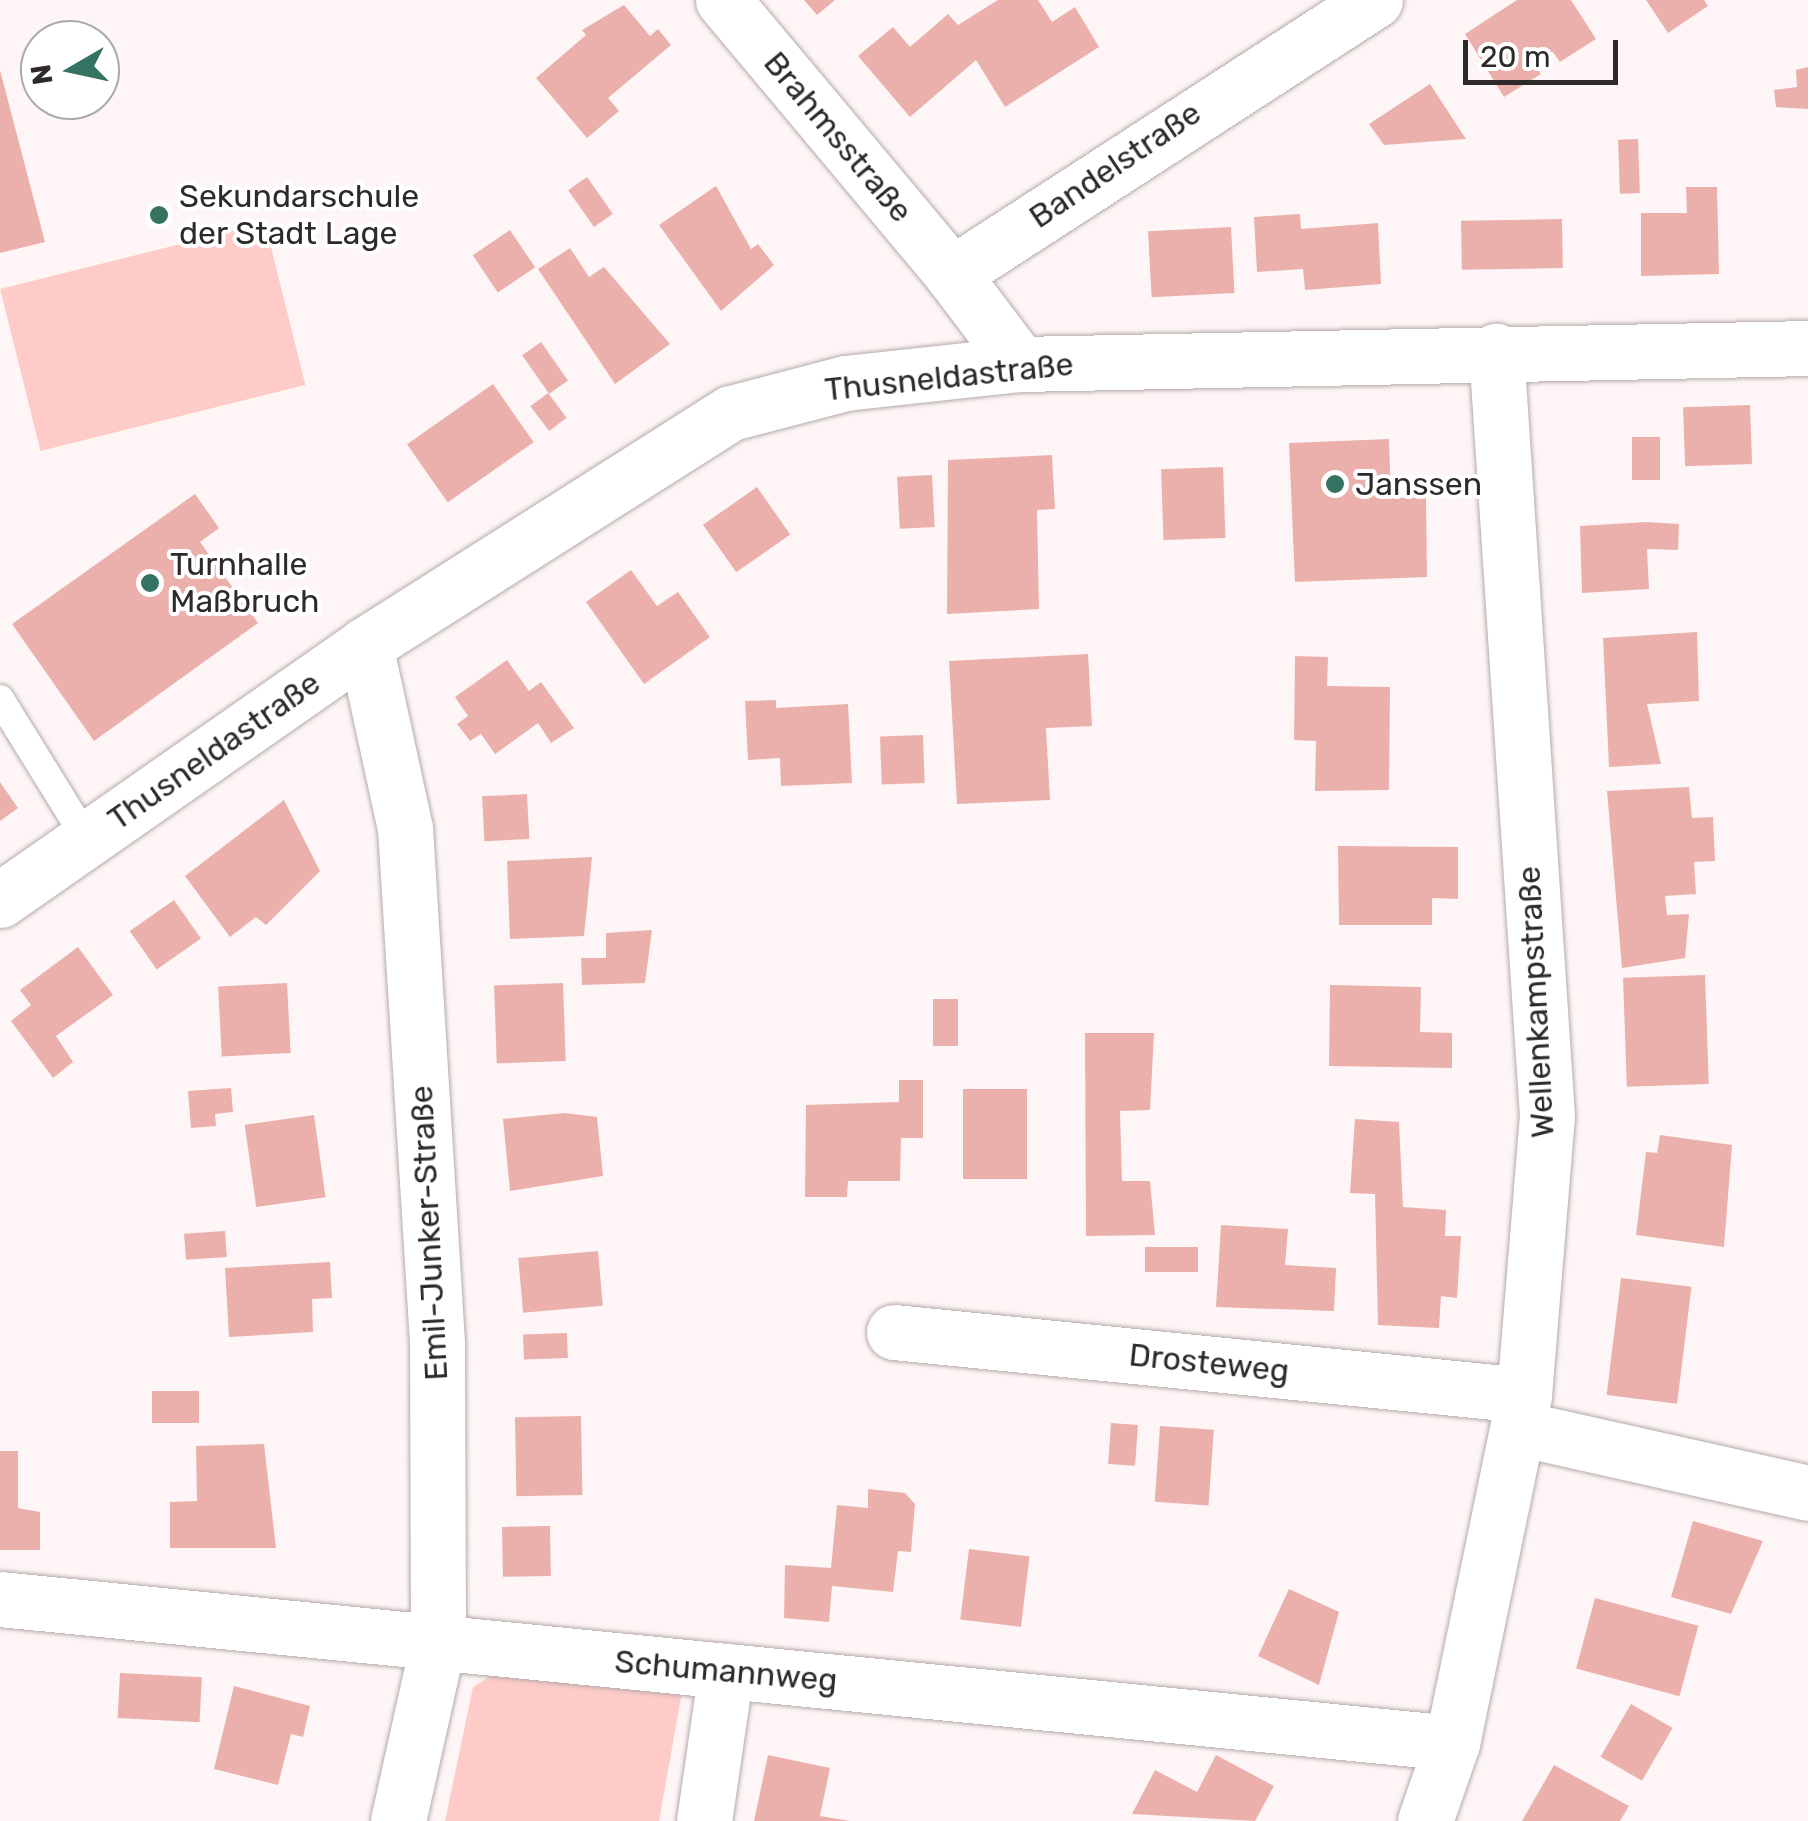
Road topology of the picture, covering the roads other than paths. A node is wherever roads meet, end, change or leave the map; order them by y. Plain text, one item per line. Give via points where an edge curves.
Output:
1 (723, 0) edge
2 (1375, 0) edge
3 (952, 274) junction
4 (1808, 348) edge
5 (1496, 351) junction
6 (1020, 364) junction
7 (366, 646) junction
8 (0, 699) edge
9 (87, 840) junction
10 (0, 900) edge
11 (894, 1332) dead end
12 (1521, 1411) junction
13 (1808, 1493) edge
14 (0, 1600) edge
15 (438, 1642) junction
16 (726, 1671) junction
17 (1452, 1743) junction
18 (398, 1821) edge
19 (704, 1821) edge
20 (1426, 1821) edge

1 - 3 street, Brahmsstraße
2 - 3 street, Bandelstraße
3 - 6 street
4 - 5 street, Thusneldastraße
5 - 6 street, Thusneldastraße
5 - 12 street, Wellenkampstraße via 1546,1116
6 - 7 street, Thusneldastraße via 845,383 731,413
7 - 9 street, Thusneldastraße
7 - 15 street, Emil-Junker-Straße via 405,828 437,1342
8 - 9 lane
9 - 10 street, Thusneldastraße
11 - 12 street, Drosteweg
12 - 13 street, Drosteweg
12 - 17 street, Wellenkampstraße
14 - 15 street, Schumannweg
15 - 16 street, Schumannweg
15 - 18 street, Emil-Junker-Straße
16 - 17 street, Schumannweg
16 - 19 street
17 - 20 street, Wellenkampstraße

